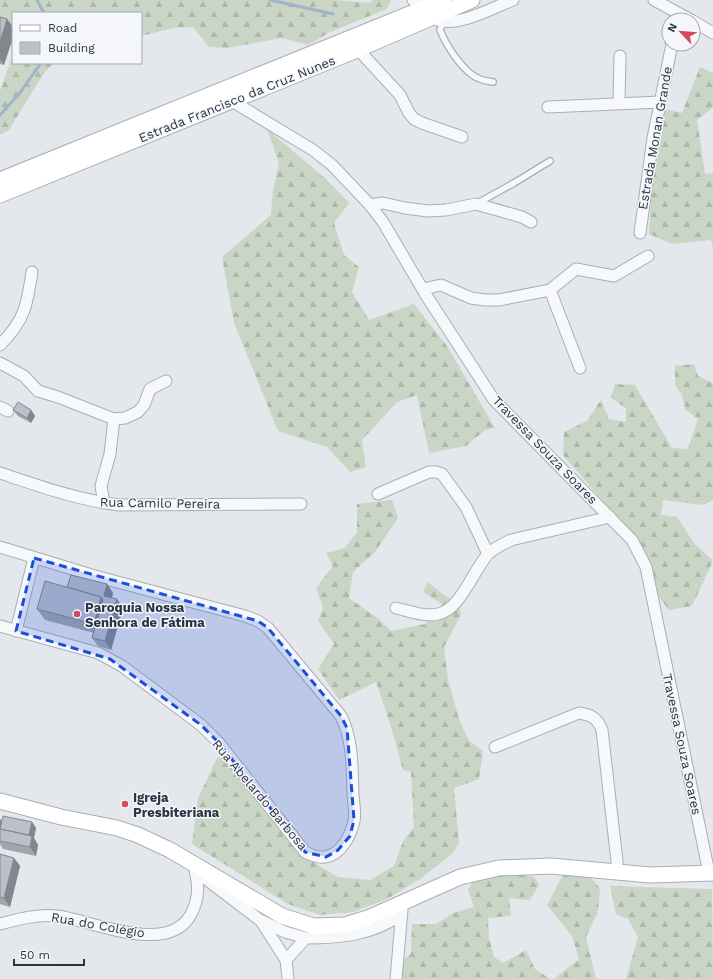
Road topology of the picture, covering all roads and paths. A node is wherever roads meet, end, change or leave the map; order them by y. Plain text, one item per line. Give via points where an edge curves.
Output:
1 (413, 0) edge
2 (444, 0) edge
3 (472, 0) edge
4 (513, 0) edge
5 (654, 0) edge
6 (672, 12) edge
7 (434, 15) junction
8 (701, 26) edge
9 (713, 33) edge
10 (354, 44) junction
11 (670, 52) edge
12 (620, 56) dead end
13 (493, 82) dead end
14 (219, 92) junction
15 (232, 101) junction
16 (619, 102) junction
17 (660, 102) junction
18 (548, 107) dead end
19 (462, 137) dead end
20 (550, 161) dead end
21 (0, 180) edge
22 (0, 195) edge
23 (476, 204) junction
24 (370, 205) junction
25 (531, 222) dead end
26 (640, 233) dead end
27 (648, 256) dead end
28 (32, 272) dead end
29 (423, 289) junction
30 (550, 290) junction
31 (0, 345) edge
32 (0, 363) edge
33 (580, 368) dead end
34 (166, 382) dead end
35 (114, 419) junction
36 (0, 473) edge
37 (378, 494) dead end
38 (104, 503) junction
39 (301, 504) dead end
40 (610, 517) junction
41 (0, 547) edge
42 (488, 554) junction
43 (34, 558) junction
44 (396, 608) dead end
45 (0, 626) edge
46 (16, 631) junction
47 (495, 747) dead end
48 (0, 801) edge
49 (180, 856) junction
50 (194, 870) junction
51 (617, 873) junction
52 (711, 873) edge
53 (403, 908) junction
54 (261, 921) junction
55 (0, 924) edge
56 (306, 938) junction
57 (286, 960) junction
58 (288, 979) edge
59 (396, 979) edge

1 - 7 street
2 - 7 main road, Estrada Francisco da Cruz Nunes
3 - 7 main road, Estrada Francisco da Cruz Nunes
4 - 7 street via 461,20
5 - 6 street
7 - 10 main road, Estrada Francisco da Cruz Nunes
7 - 13 lane via 443,37 464,68 480,80
8 - 9 street
10 - 14 main road, Estrada Francisco da Cruz Nunes
10 - 15 main road, Estrada Francisco da Cruz Nunes
10 - 19 street via 400,95 414,119
11 - 17 street, Estrada Monan Grande
12 - 16 street
14 - 15 street, Travessa Souza Soares
14 - 21 main road, Estrada Francisco da Cruz Nunes
15 - 22 main road, Estrada Francisco da Cruz Nunes
15 - 24 street, Travessa Souza Soares via 318,154
16 - 17 street
16 - 18 street
17 - 26 street, Estrada Monan Grande
20 - 23 lane
23 - 24 street via 428,211 383,203
23 - 25 street
24 - 29 street, Travessa Souza Soares
27 - 30 street via 614,276 576,269
28 - 31 street via 28,304
29 - 30 street via 441,285 472,298 485,300 499,300
29 - 40 street, Travessa Souza Soares via 494,400
30 - 33 street
32 - 35 street via 24,376 38,391
34 - 35 street via 150,390 138,412 125,418
35 - 38 street via 110,454 101,486
36 - 38 street, Rua Camilo Pereira via 73,497
37 - 42 street via 429,472 442,474 466,507
38 - 39 street, Rua Camilo Pereira
40 - 42 street via 511,540
40 - 52 street, Travessa Souza Soares via 632,540 646,567
41 - 43 street
42 - 44 street via 447,611 437,615
43 - 46 street
43 - 46 street, Rua Abelardo Barbosa via 245,616 268,628 341,716 347,728 354,820 350,836 338,850 326,857 315,857 305,852 219,743 201,725 122,666 98,653
45 - 46 street
47 - 51 street via 579,713 589,714 598,720 602,730
48 - 49 main road via 61,818 117,828 138,835
49 - 50 street
49 - 53 main road via 282,916 313,926 344,925
50 - 54 street
50 - 55 street, Rua do Colégio via 198,885 195,905 185,923 171,931 136,933 45,916
51 - 52 main road
51 - 53 main road via 551,866 499,868 460,877
53 - 56 street via 373,930 355,936
53 - 59 street
54 - 56 street
54 - 57 street
56 - 57 street
57 - 58 street

